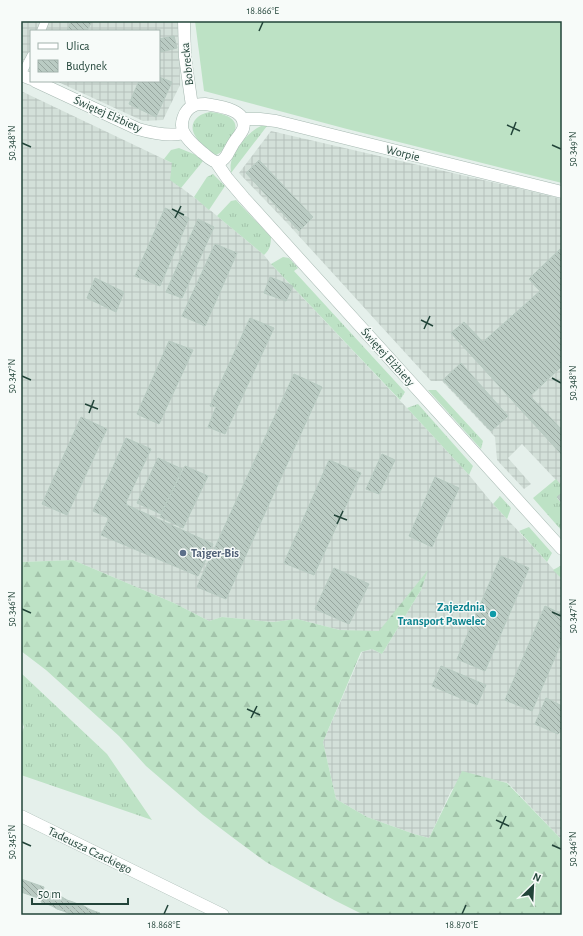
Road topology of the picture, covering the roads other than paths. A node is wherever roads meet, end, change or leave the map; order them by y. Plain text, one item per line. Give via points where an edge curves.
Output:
1 (184, 21) edge
2 (30, 58) edge
3 (21, 75) edge
4 (37, 82) edge
5 (192, 106) junction
6 (243, 119) junction
7 (184, 133) junction
8 (216, 162) junction
9 (562, 192) edge
10 (562, 549) edge
11 (21, 816) edge
12 (223, 915) edge

1 - 5 street, Bobrecka via 185,57
2 - 3 lane
4 - 7 street, Świętej Elżbiety via 138,129 170,134
5 - 6 street via 220,106 235,111
5 - 7 street via 183,118
6 - 8 street via 243,129 238,138 223,160
6 - 9 street, Worpie via 272,120
7 - 8 street via 192,144
8 - 10 street, Świętej Elżbiety via 244,198
11 - 12 street, Tadeusza Czackiego

